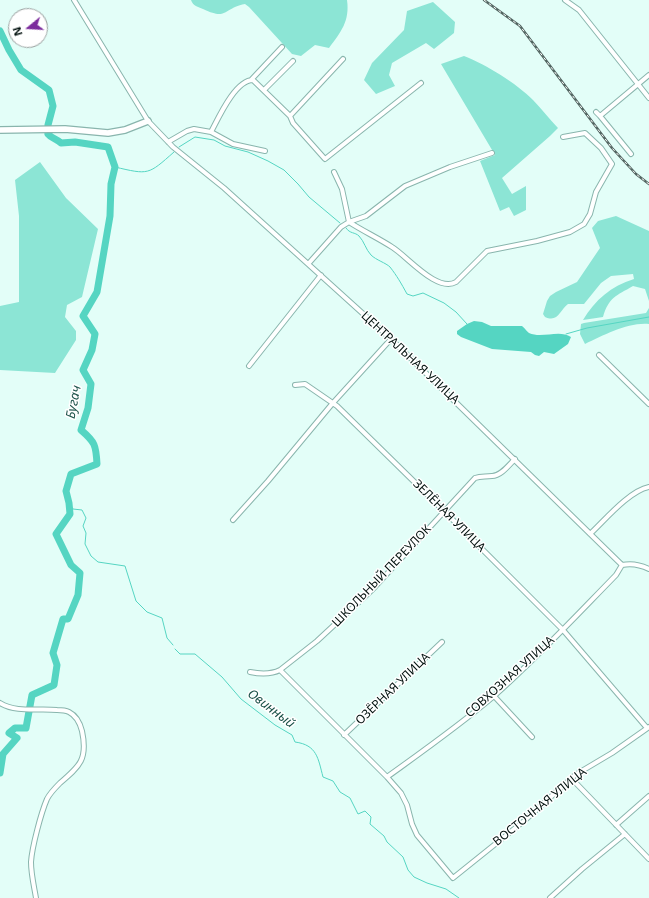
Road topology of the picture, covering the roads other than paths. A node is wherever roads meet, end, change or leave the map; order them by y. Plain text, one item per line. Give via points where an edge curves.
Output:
1 (74, 0) edge
2 (565, 0) edge
3 (282, 48) dead end
4 (343, 59) dead end
5 (292, 61) dead end
6 (649, 75) edge
7 (251, 80) junction
8 (421, 83) dead end
9 (638, 85) junction
10 (264, 90) junction
11 (649, 98) edge
12 (596, 112) dead end
13 (290, 116) junction
14 (600, 116) junction
15 (148, 121) junction
16 (0, 130) edge
17 (211, 132) junction
18 (563, 137) dead end
19 (168, 142) junction
20 (265, 151) dead end
21 (492, 153) dead end
22 (631, 154) dead end
23 (334, 172) dead end
24 (349, 222) junction
25 (309, 263) junction
26 (321, 275) junction
27 (391, 339) junction
28 (599, 355) dead end
29 (249, 366) dead end
30 (295, 385) dead end
31 (332, 404) junction
32 (649, 404) edge
33 (515, 459) junction
34 (649, 487) edge
35 (445, 512) junction
36 (234, 520) dead end
37 (590, 534) junction
38 (622, 565) junction
39 (649, 569) edge
40 (563, 630) junction
41 (442, 642) dead end
42 (280, 670) junction
43 (250, 672) dead end
44 (494, 696) junction
45 (0, 703) edge
46 (648, 727) edge
47 (344, 736) junction
48 (532, 736) dead end
49 (387, 777) junction
50 (572, 779) junction
51 (649, 796) edge
52 (616, 825) junction
53 (626, 834) junction
54 (649, 859) edge
55 (36, 898) edge
56 (550, 898) edge

1 - 15 street, ЦЕНТРАЛЬНАЯ УЛИЦА
2 - 9 street via 579,10
3 - 7 street
4 - 13 street
5 - 10 street
6 - 9 street
7 - 10 street
7 - 17 street via 229,98
8 - 13 street via 325,159 293,123
9 - 11 street
9 - 14 street
10 - 13 street
12 - 14 street
14 - 22 street
15 - 16 street via 125,130 108,133 65,129
15 - 19 street, ЦЕНТРАЛЬНАЯ УЛИЦА
17 - 19 street via 191,130
17 - 20 street via 233,144
18 - 24 street via 585,133 601,148 612,164 596,192 590,214 584,224 570,232 487,251 453,284 445,284 420,272 392,247
19 - 25 street, ЦЕНТРАЛЬНАЯ УЛИЦА
21 - 24 street via 405,186 366,216
23 - 24 street via 342,189
24 - 25 street via 341,227
25 - 26 street, ЦЕНТРАЛЬНАЯ УЛИЦА
26 - 27 street, ЦЕНТРАЛЬНАЯ УЛИЦА
26 - 29 street
27 - 31 street
27 - 33 street, ЦЕНТРАЛЬНАЯ УЛИЦА
28 - 32 street
30 - 31 street, ЗЕЛЁНАЯ УЛИЦА via 305,384
31 - 35 street, ЗЕЛЁНАЯ УЛИЦА via 337,406
31 - 36 street
33 - 35 street, ШКОЛЬНЫЙ ПЕРЕУЛОК via 500,474 475,478
33 - 37 street, ЦЕНТРАЛЬНАЯ УЛИЦА
34 - 37 street via 631,495
35 - 40 street, ЗЕЛЁНАЯ УЛИЦА
35 - 42 street, ШКОЛЬНЫЙ ПЕРЕУЛОК via 350,611
37 - 38 street, ЦЕНТРАЛЬНАЯ УЛИЦА
38 - 39 street
38 - 40 street, СОВХОЗНАЯ УЛИЦА via 616,575
40 - 44 street, СОВХОЗНАЯ УЛИЦА
40 - 46 street, ЗЕЛЁНАЯ УЛИЦА
41 - 47 street, ОЗЁРНАЯ УЛИЦА
42 - 43 street via 265,674
42 - 47 street
44 - 48 street
44 - 49 street, СОВХОЗНАЯ УЛИЦА
45 - 55 street via 11,708 65,710 74,715 79,722 83,738 83,758 80,764 47,799 31,862
46 - 50 street, ВОСТОЧНАЯ УЛИЦА
47 - 49 street
49 - 50 street, ВОСТОЧНАЯ УЛИЦА via 403,798 418,835 454,878
50 - 52 street
51 - 52 street
52 - 53 street
53 - 54 street
53 - 56 street

